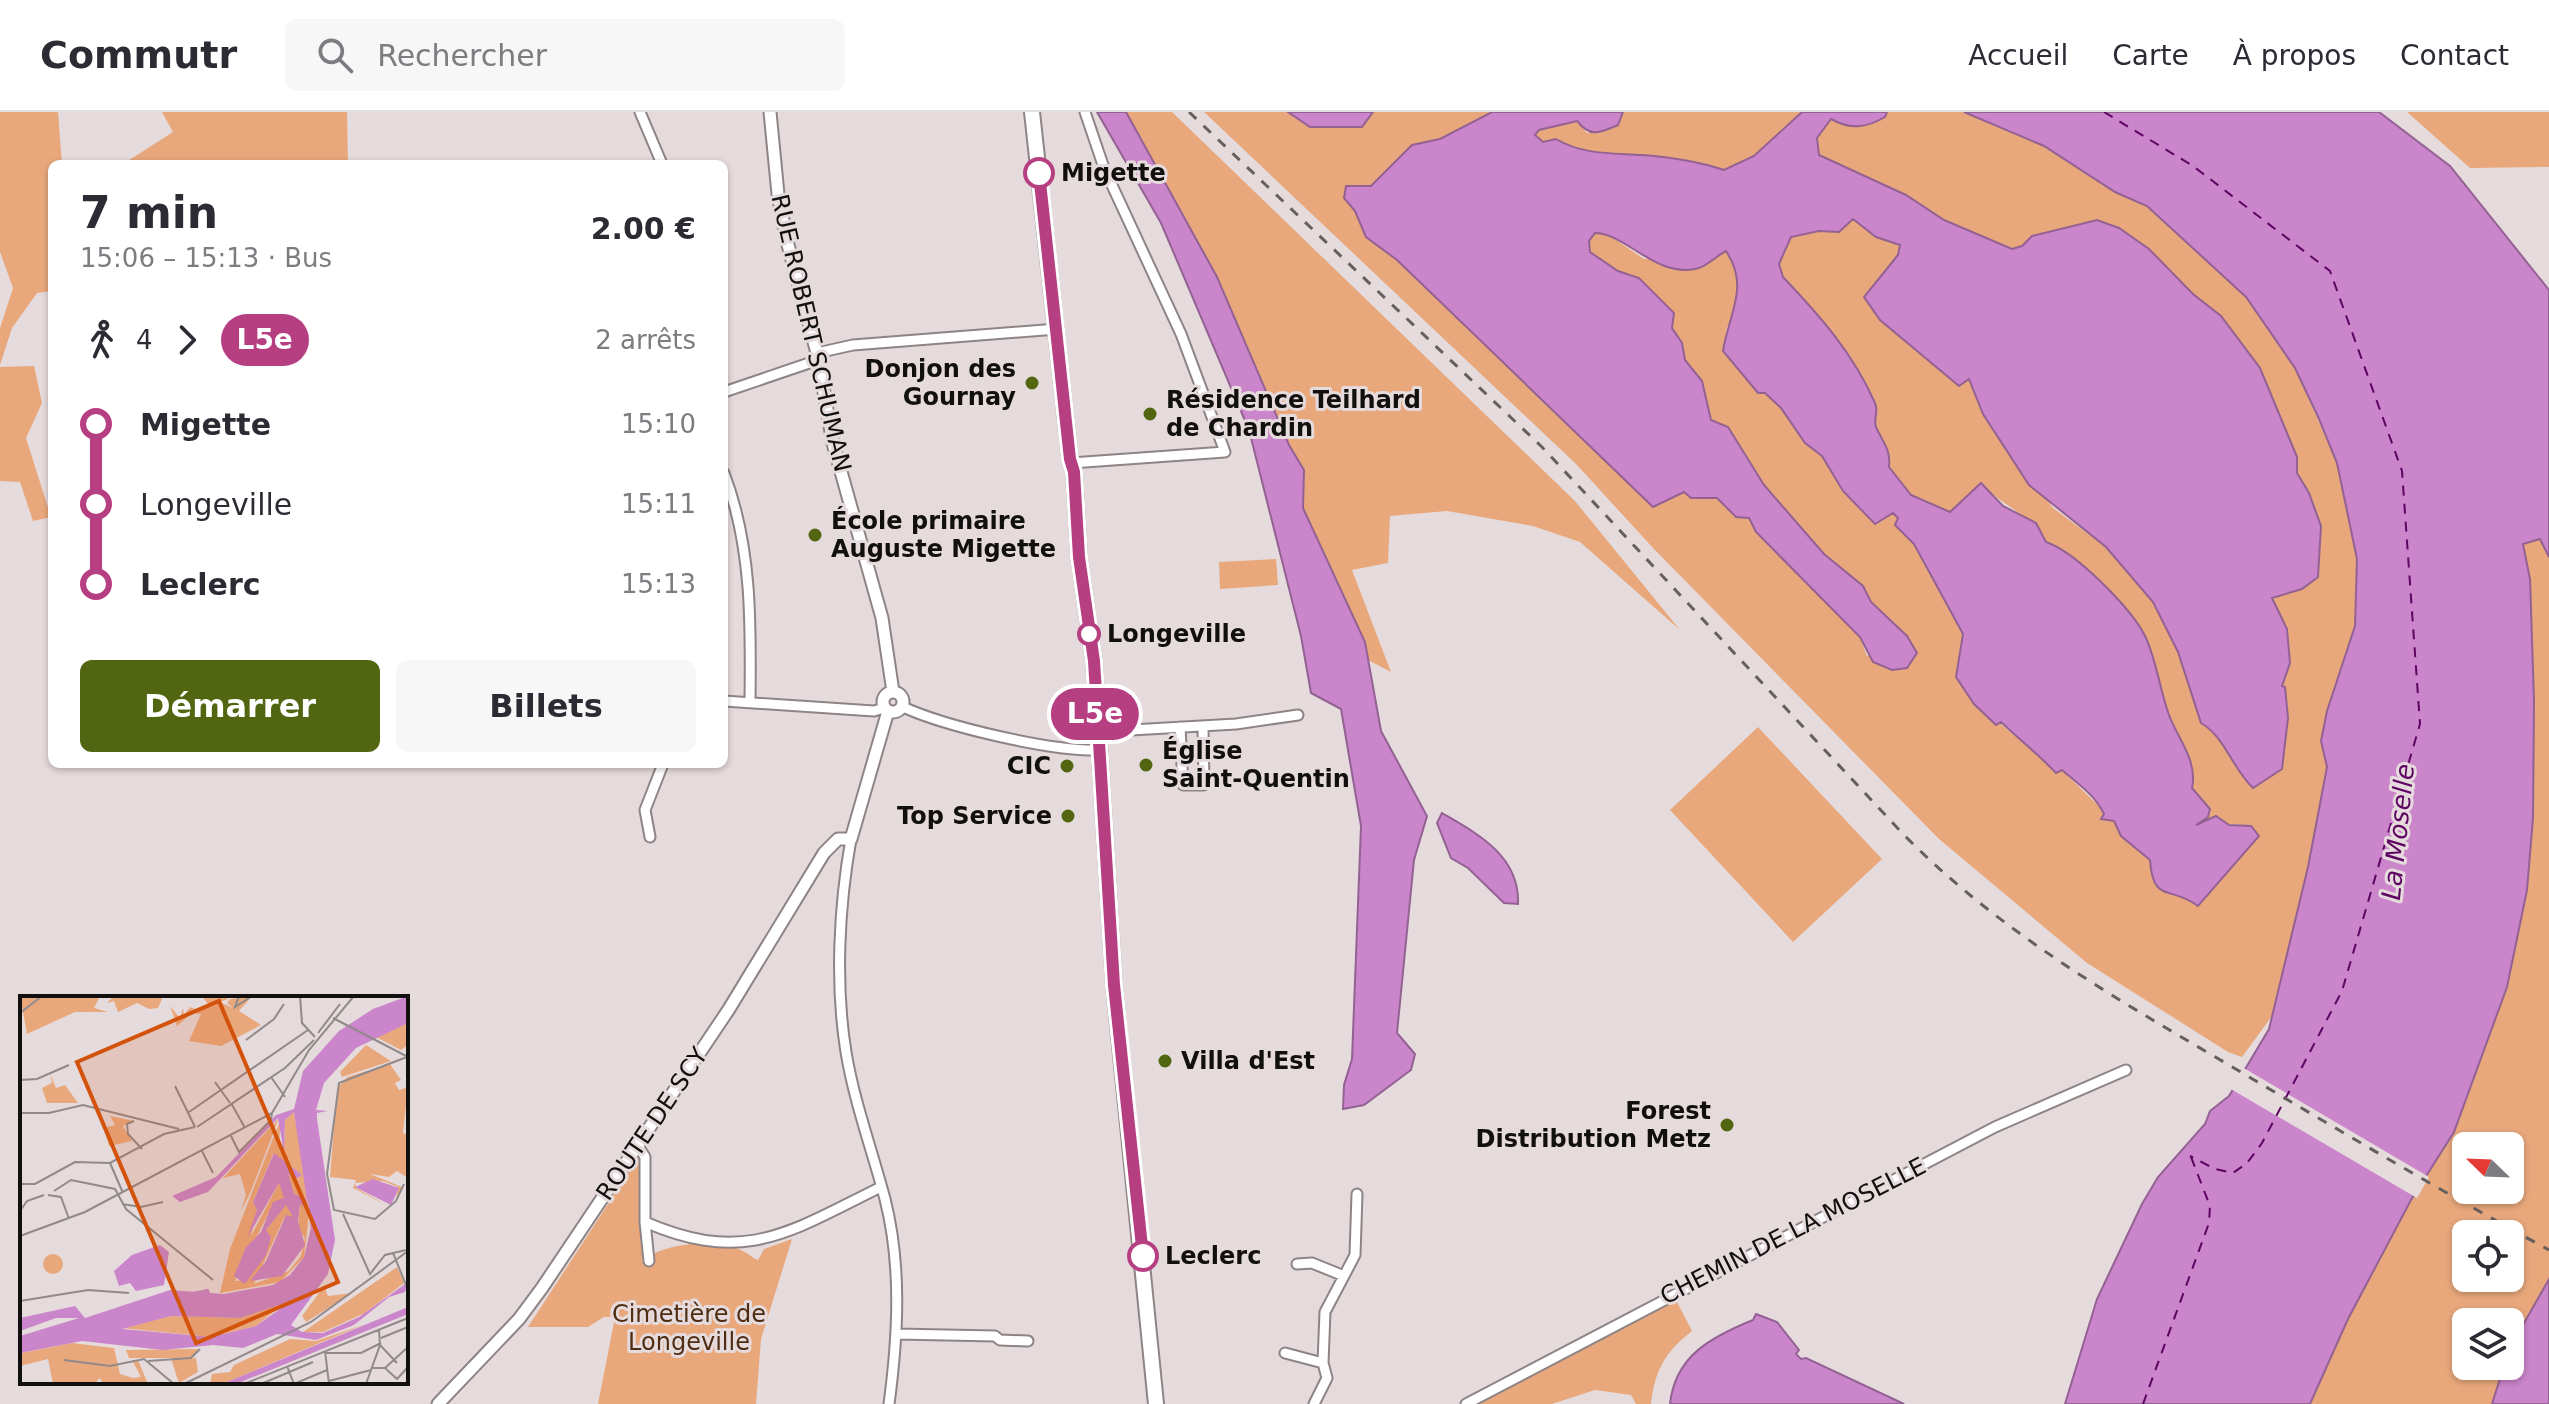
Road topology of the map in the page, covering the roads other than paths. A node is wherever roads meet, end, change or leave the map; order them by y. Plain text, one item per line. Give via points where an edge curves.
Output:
1 (640, 112) edge
2 (770, 112) edge
3 (1032, 112) edge
4 (1085, 112) edge
5 (660, 160) edge
6 (1057, 329) junction
7 (818, 356) junction
8 (728, 390) edge
9 (1071, 463) junction
10 (728, 484) edge
11 (893, 692) junction
12 (728, 701) edge
13 (750, 701) junction
14 (903, 707) junction
15 (886, 710) junction
16 (1298, 715) dead end
17 (1203, 726) junction
18 (1180, 727) junction
19 (1096, 732) junction
20 (1098, 750) junction
21 (661, 768) edge
22 (650, 837) dead end
23 (851, 839) junction
24 (2126, 1070) dead end
25 (638, 1146) junction
26 (881, 1187) junction
27 (1357, 1194) dead end
28 (645, 1222) junction
29 (649, 1261) dead end
30 (1297, 1264) dead end
31 (1344, 1276) junction
32 (897, 1334) junction
33 (1028, 1341) dead end
34 (1285, 1353) dead end
35 (1323, 1363) junction
36 (438, 1404) edge
37 (889, 1404) edge
38 (1156, 1404) edge
39 (1314, 1404) edge
40 (1466, 1404) edge

1 - 5 street
2 - 7 street, RUE ROBERT SCHUMAN via 781,210
3 - 6 main road
4 - 9 street via 1104,168 1181,334 1225,452
6 - 7 street via 853,345
6 - 9 main road
7 - 8 street
7 - 11 street, RUE ROBERT SCHUMAN via 833,443 882,618
9 - 19 main road via 1094,661
10 - 13 street via 751,593
11 - 14 street via 902,697
11 - 15 street via 883,699
12 - 13 street
13 - 15 street
14 - 15 street via 895,713
14 - 20 street via 1030,742
15 - 23 street
16 - 17 street
17 - 18 street
17 - 18 street via 1204,785 1183,785
18 - 19 street
19 - 20 main road
20 - 38 main road via 1114,985
21 - 22 street via 645,810
23 - 25 street, ROUTE DE SCY via 838,839 824,853
23 - 26 street via 843,916 844,1039
24 - 40 street, CHEMIN DE LA MOSELLE via 1995,1127
25 - 28 street via 645,1157
25 - 36 street, ROUTE DE SCY via 519,1319
26 - 28 street via 785,1235 759,1240 691,1239
26 - 32 street via 895,1269
27 - 31 street via 1355,1255
28 - 29 street
30 - 31 street via 1312,1263
31 - 35 street via 1325,1312
32 - 33 street
32 - 37 street
34 - 35 street
35 - 39 street via 1325,1388

